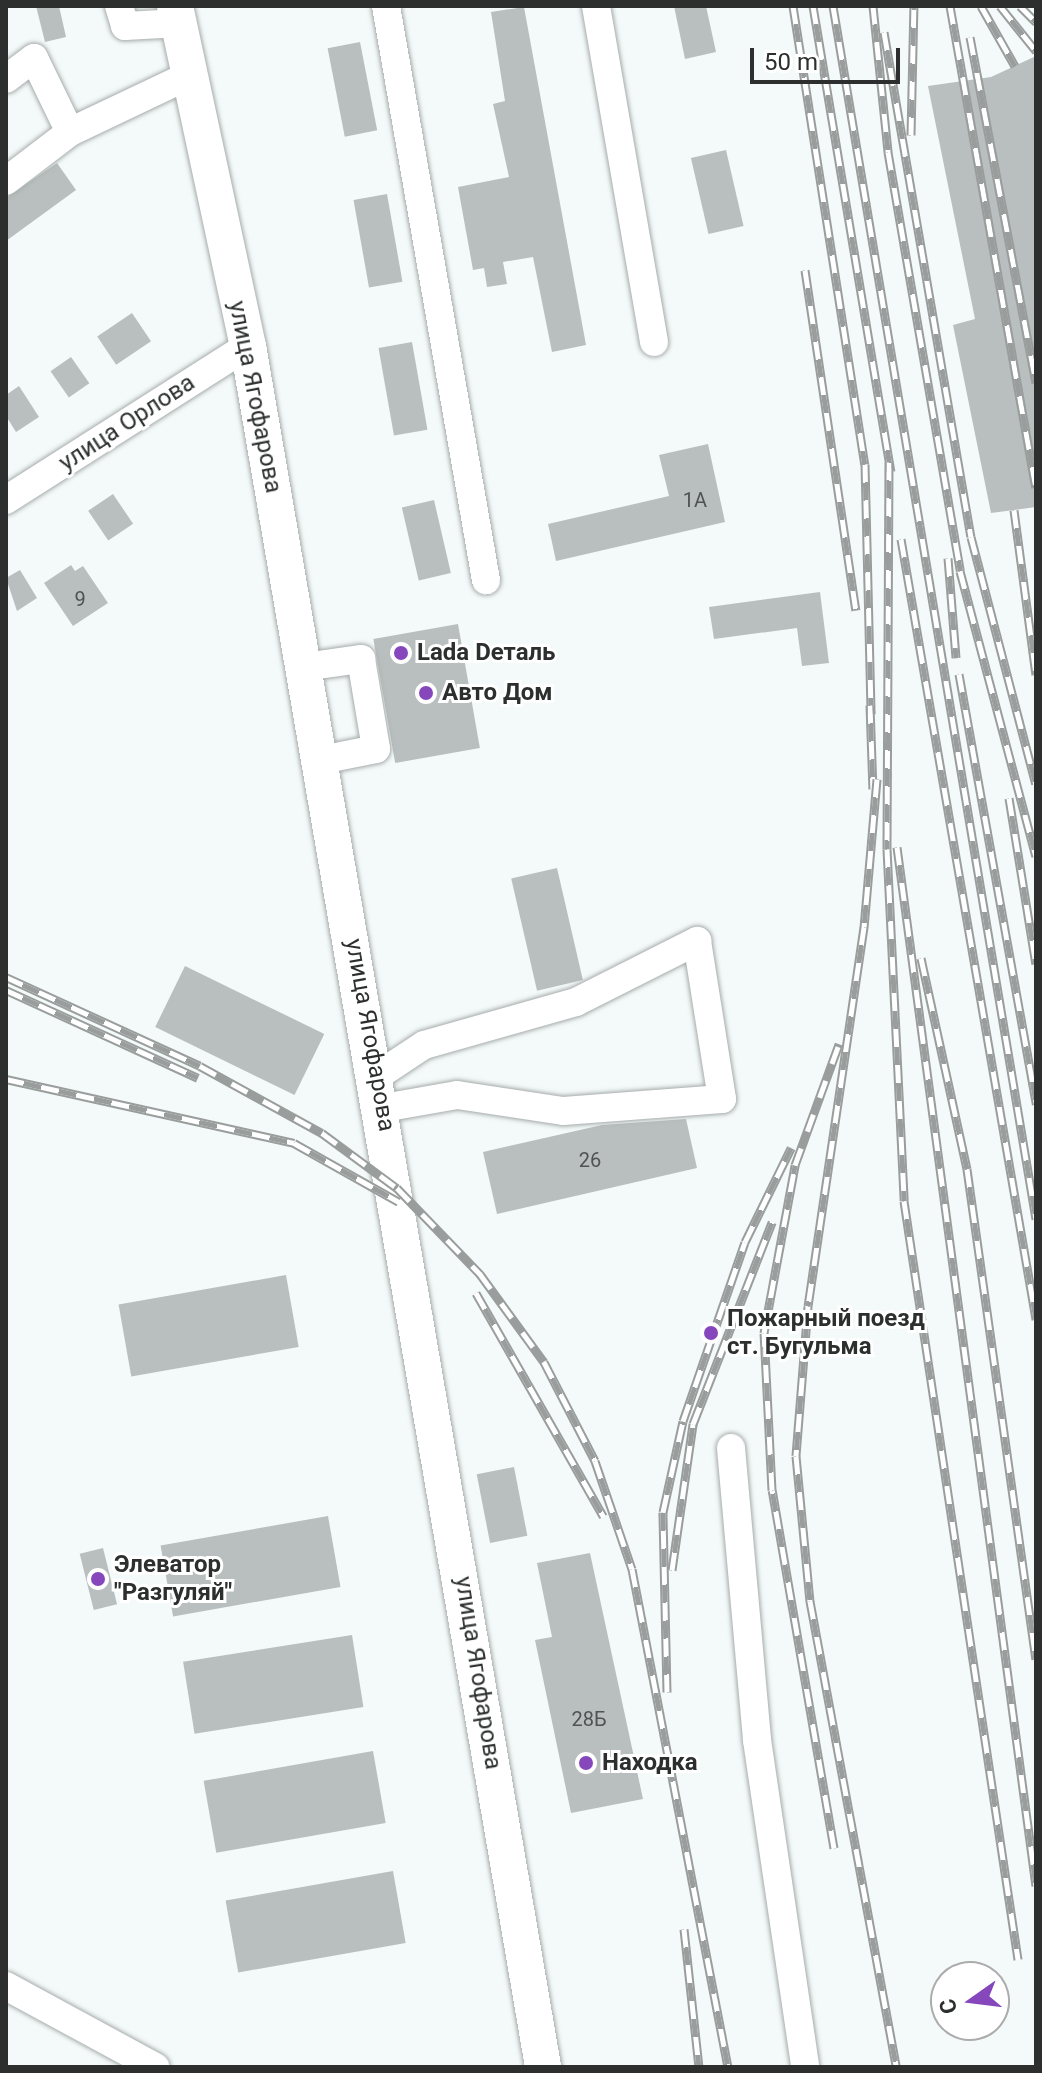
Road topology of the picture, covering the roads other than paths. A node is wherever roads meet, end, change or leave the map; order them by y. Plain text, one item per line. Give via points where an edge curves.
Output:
1 (119, 6) edge
2 (386, 6) edge
3 (596, 6) edge
4 (178, 14) edge
5 (190, 75) junction
6 (6, 79) edge
7 (70, 132) junction
8 (6, 181) edge
9 (654, 342) dead end
10 (248, 346) junction
11 (6, 500) edge
12 (486, 580) dead end
13 (304, 667) junction
14 (321, 760) junction
15 (380, 1092) junction
16 (731, 1448) dead end
17 (6, 1986) edge
18 (155, 2067) edge
19 (543, 2067) edge
20 (805, 2067) edge

1 - 4 street via 125,26
2 - 12 street
3 - 9 street
4 - 5 main road, улица Ягофарова
5 - 7 street
5 - 10 main road, улица Ягофарова
6 - 7 street via 34,58
7 - 8 street
10 - 11 street, улица Орлова
10 - 13 main road, улица Ягофарова
13 - 14 main road, улица Ягофарова
13 - 14 street via 361,659 376,749
14 - 15 main road, улица Ягофарова
15 - 15 street via 424,1045 576,1002 697,941 722,1099 563,1111 457,1095
15 - 19 main road, улица Ягофарова
16 - 20 street via 757,1740
17 - 18 street

